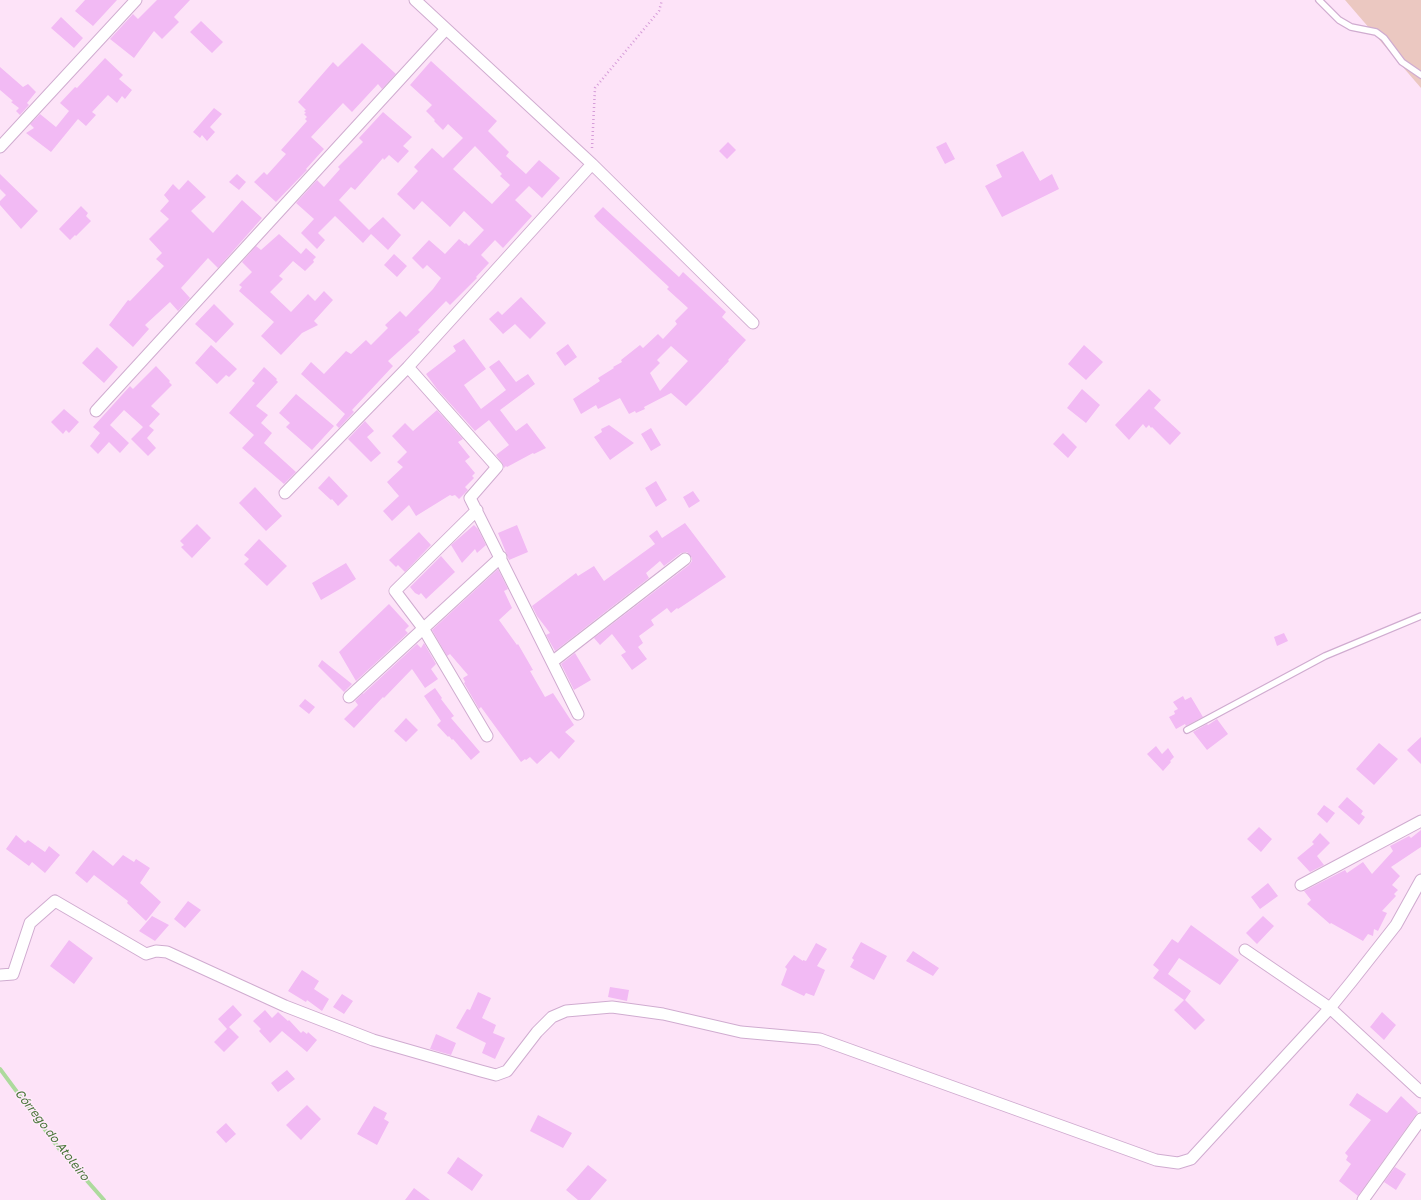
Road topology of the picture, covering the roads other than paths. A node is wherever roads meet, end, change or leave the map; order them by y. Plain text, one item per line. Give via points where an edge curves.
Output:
1 (136, 0) edge
2 (415, 0) edge
3 (1319, 0) edge
4 (446, 29) junction
5 (1421, 75) edge
6 (0, 147) edge
7 (592, 164) junction
8 (753, 323) dead end
9 (408, 367) junction
10 (96, 411) dead end
11 (285, 493) dead end
12 (477, 510) junction
13 (501, 557) junction
14 (685, 559) dead end
15 (1421, 616) edge
16 (423, 628) junction
17 (552, 662) junction
18 (349, 697) dead end
19 (578, 714) dead end
20 (1187, 730) dead end
21 (487, 736) dead end
22 (1421, 821) edge
23 (1421, 880) edge
24 (1301, 885) dead end
25 (1245, 950) dead end
26 (0, 975) edge
27 (1330, 1008) junction
28 (1421, 1092) edge
29 (1421, 1119) edge
30 (1363, 1200) edge

1 - 6 street
2 - 4 street
3 - 5 lane via 1339,20 1351,27 1376,32 1384,38 1402,62
4 - 7 street
4 - 10 street
7 - 8 street
7 - 9 street
9 - 11 street
9 - 12 street via 497,467 470,498
12 - 13 street
12 - 16 street via 395,591
13 - 16 street
13 - 17 street
14 - 17 street
15 - 20 lane via 1325,656
16 - 18 street
16 - 21 street
17 - 19 street
22 - 24 street
23 - 27 street via 1396,925
25 - 27 street
26 - 27 street via 13,974 30,923 55,902 146,954 156,951 167,952 285,1006 373,1040 496,1075 507,1071 552,1017 566,1011 612,1008 663,1014 741,1032 820,1039 1156,1160 1178,1163 1191,1159
27 - 28 street
29 - 30 street

